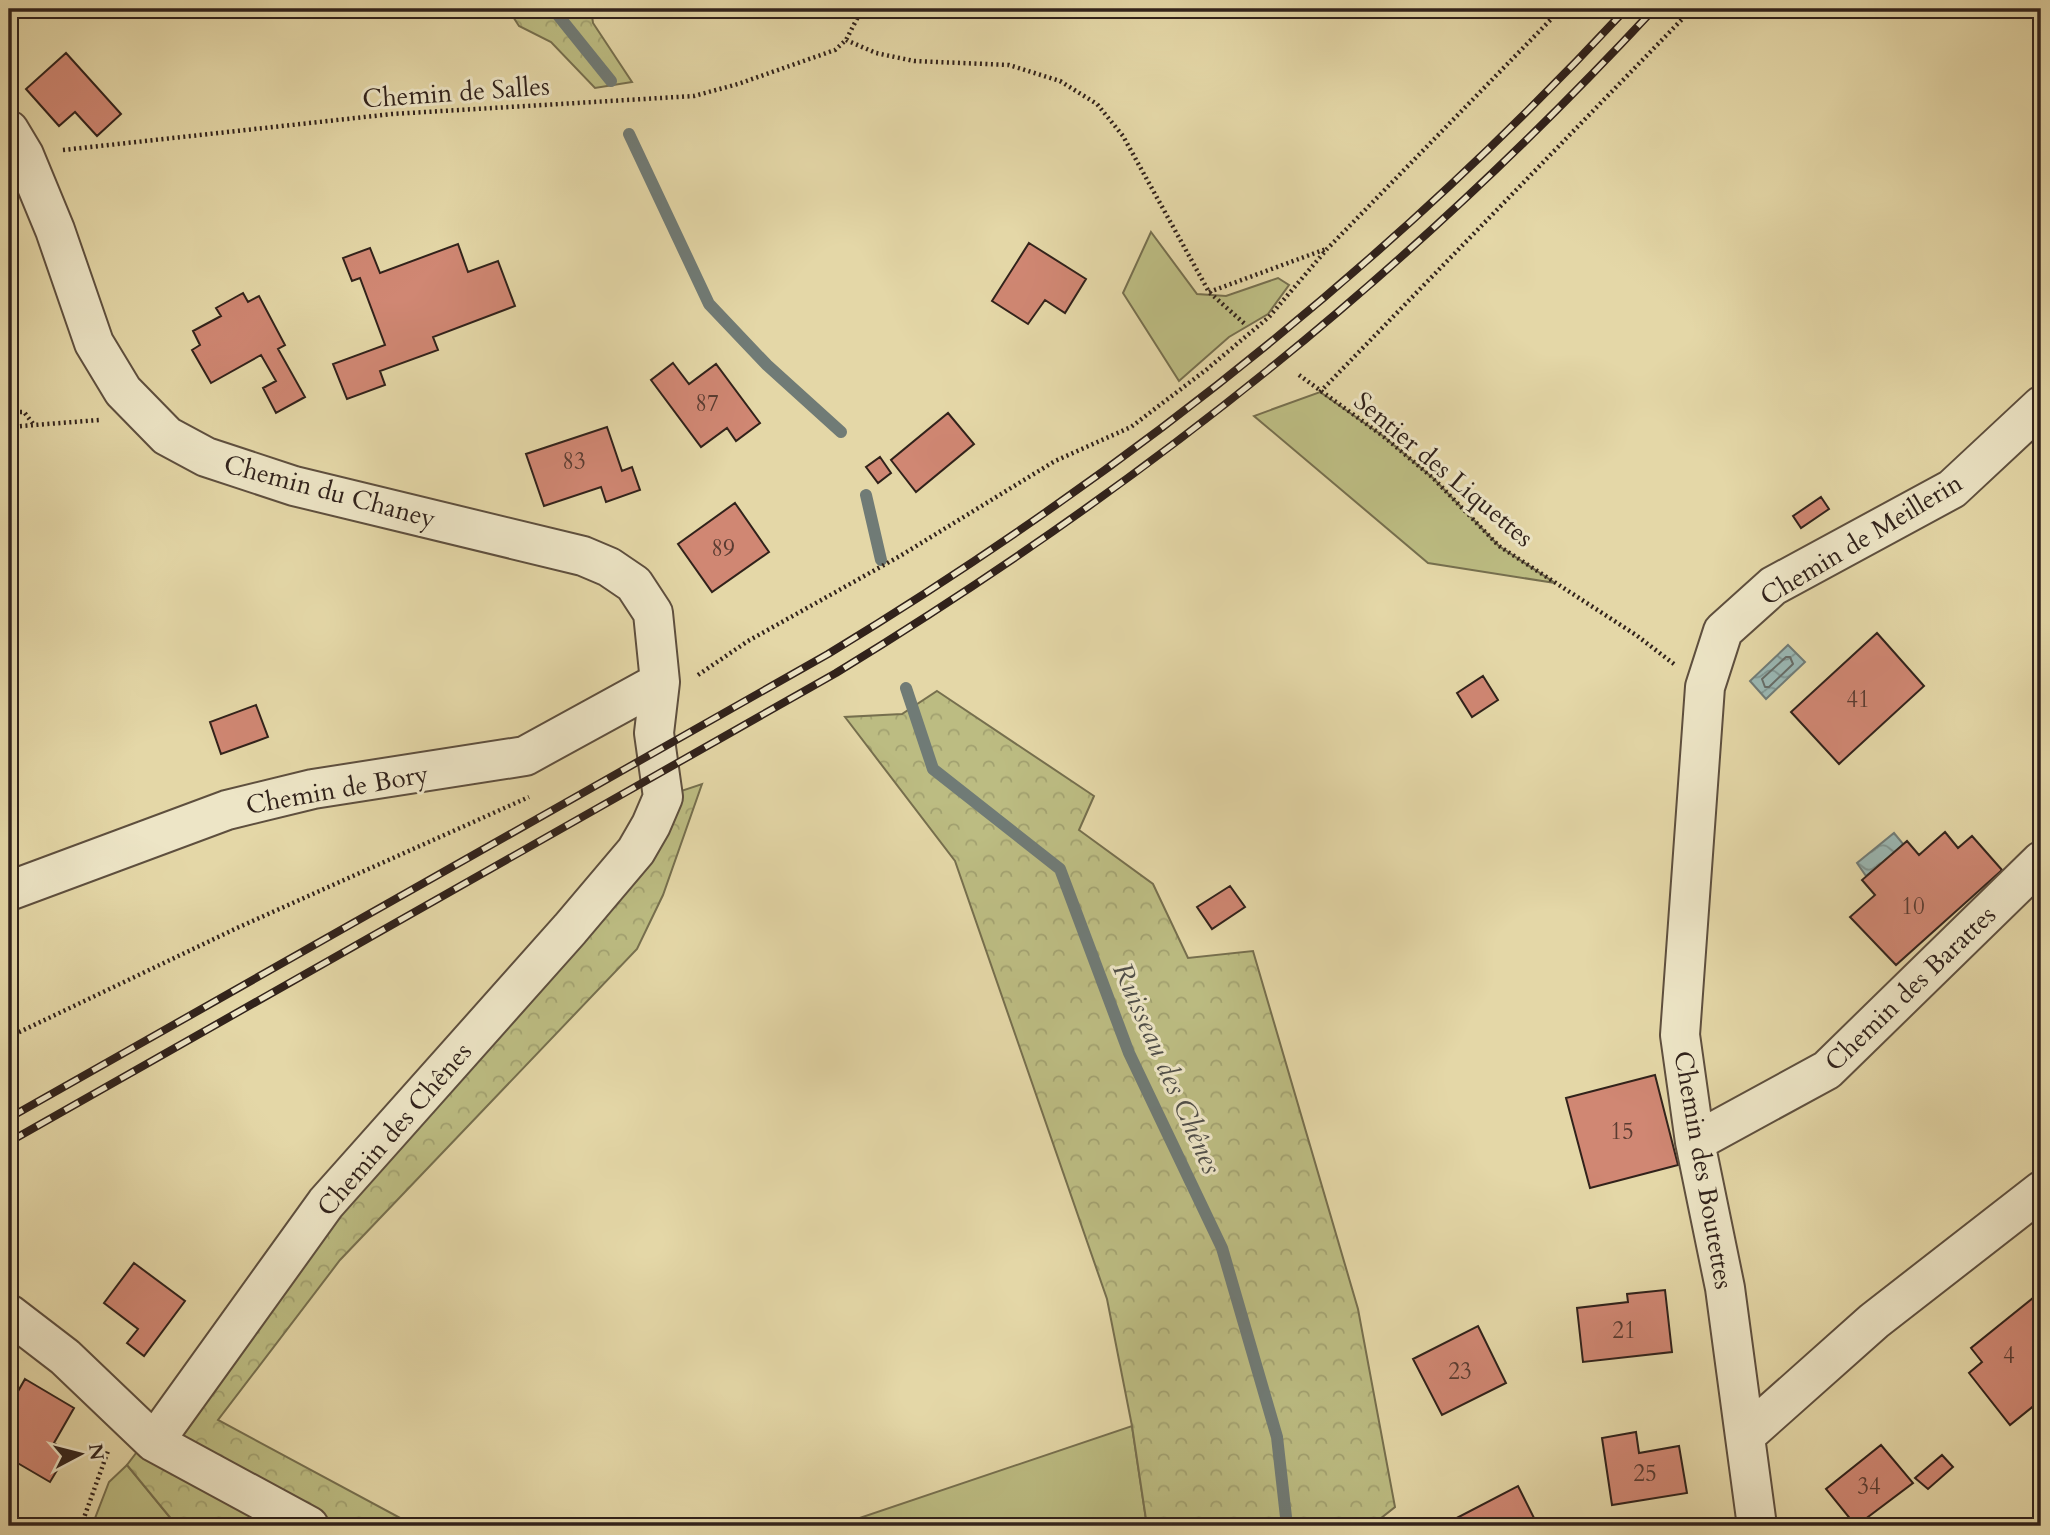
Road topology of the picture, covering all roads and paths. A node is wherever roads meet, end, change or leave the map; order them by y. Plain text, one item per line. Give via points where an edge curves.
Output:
1 (862, 9) edge
2 (1562, 9) edge
3 (1692, 9) edge
4 (846, 40) junction
5 (16, 142) edge
6 (1327, 249) junction
7 (1209, 292) junction
8 (1246, 325) dead end
9 (1299, 375) dead end
10 (1320, 392) junction
11 (2041, 406) edge
12 (9, 412) edge
13 (145, 416) junction
14 (35, 426) junction
15 (9, 427) edge
16 (1636, 635) dead end
17 (670, 671) junction
18 (1705, 687) joint
19 (533, 796) dead end
20 (2041, 861) edge
21 (9, 891) edge
22 (9, 1037) edge
23 (1695, 1142) junction
24 (2041, 1191) edge
25 (9, 1314) edge
26 (144, 1433) junction
27 (1746, 1436) junction
28 (81, 1526) edge
29 (309, 1526) edge
30 (1757, 1526) edge

1 - 4 path
2 - 6 path
3 - 10 path
4 - 5 path, Chemin de Salles via 825,55 694,96
4 - 7 path via 876,53 914,61 1010,65 1060,81 1097,104 1123,136
5 - 13 street, Chemin du Chaney via 55,230 94,343 123,391
6 - 7 path
6 - 17 path via 1269,317 1131,427 1055,461 900,556 748,641
7 - 8 path
9 - 10 path, Sentier des Liquettes
10 - 16 path, Sentier des Liquettes via 1433,478 1499,546
11 - 18 street, Chemin de Meillerin via 1952,489 1773,586 1723,631
12 - 14 path via 23,412
13 - 14 path
13 - 17 street, Chemin du Chaney via 167,436 206,457 294,486 534,542 609,567 634,584 653,613
14 - 15 path
17 - 21 street, Chemin de Bory via 525,755 313,789 227,810
17 - 26 street, Chemin des Chênes via 654,733 663,797 636,851 326,1203
18 - 23 street, Chemin des Boutettes via 1680,1035
19 - 22 path via 237,928
20 - 23 street, Chemin des Barattes via 1827,1070
23 - 27 street, Chemin des Boutettes via 1725,1288
24 - 27 street via 1874,1321
25 - 26 street via 65,1357
26 - 28 path via 113,1438
26 - 29 street
27 - 30 street, Chemin des Boutettes

